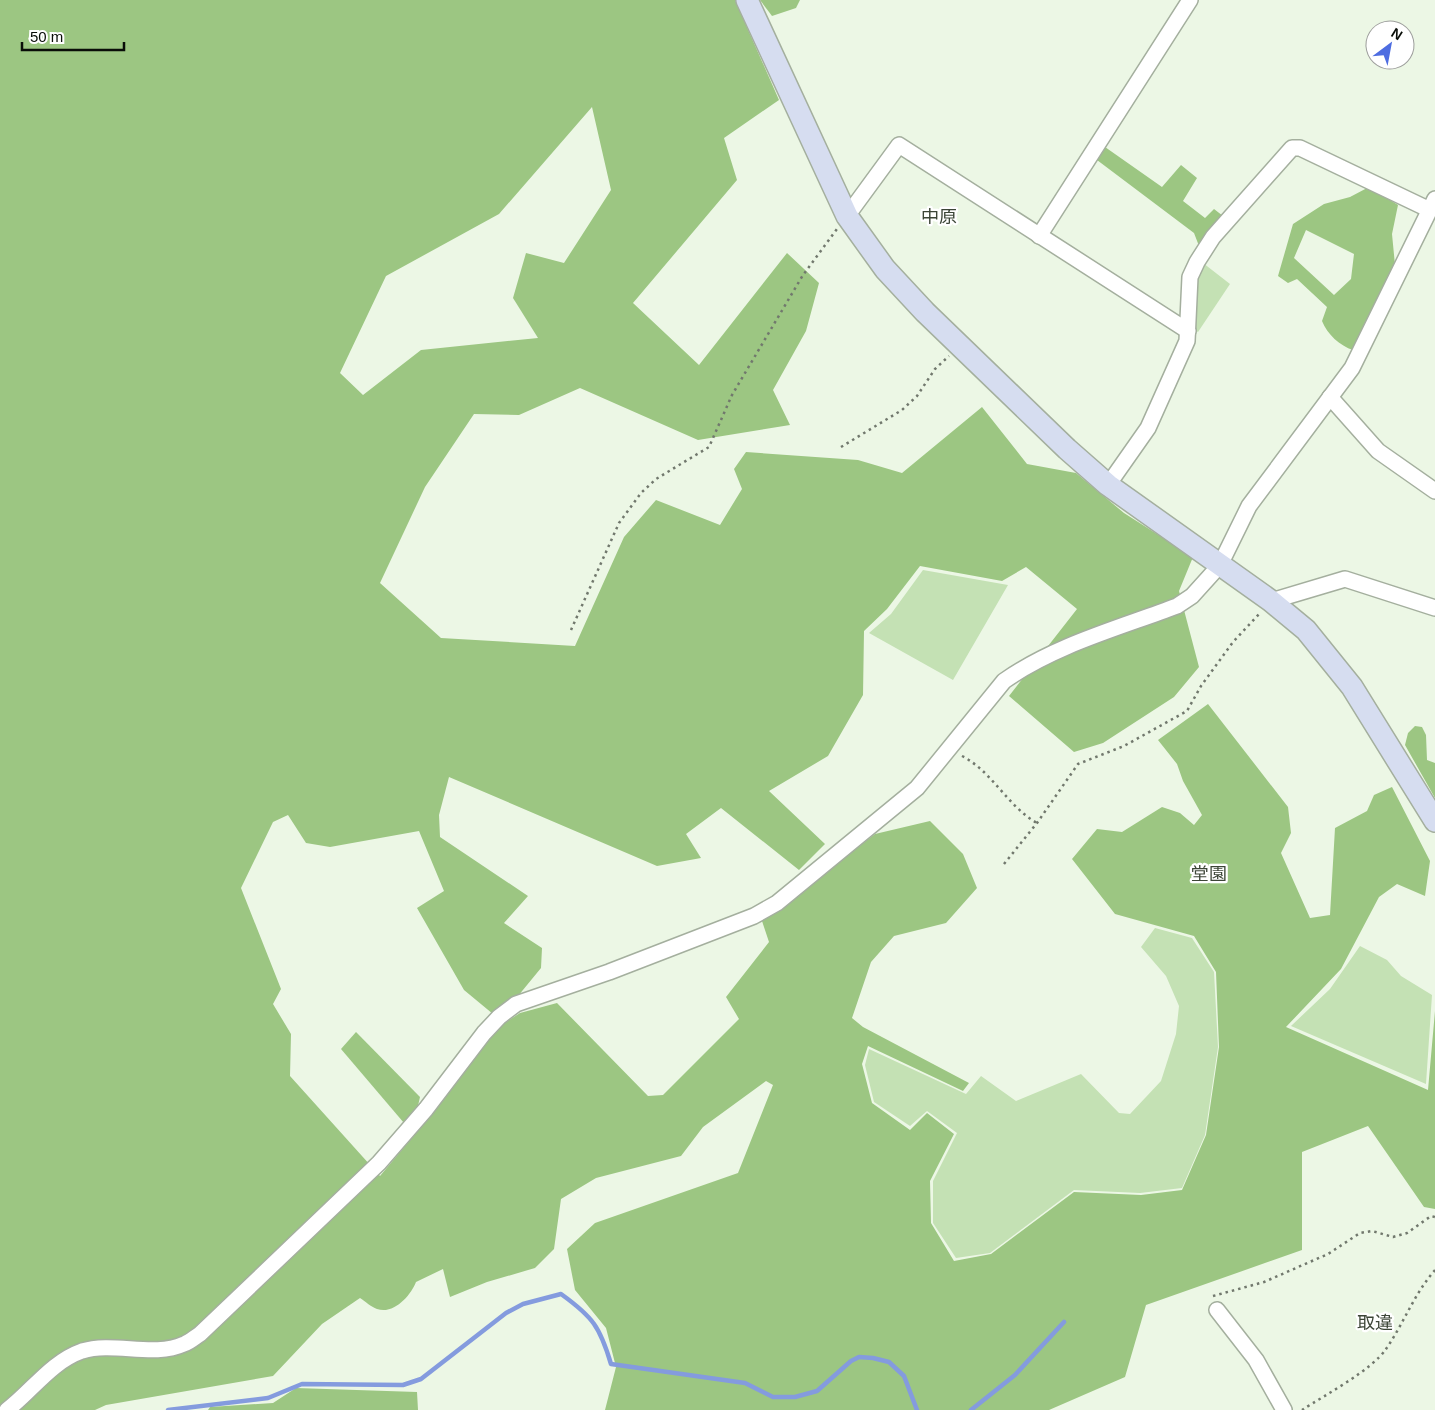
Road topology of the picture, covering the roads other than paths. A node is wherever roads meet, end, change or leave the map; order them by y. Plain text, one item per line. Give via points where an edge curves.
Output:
1 (747, 0) edge
2 (1190, 0) edge
3 (1432, 204) edge
4 (847, 216) junction
5 (1039, 236) junction
6 (1188, 331) junction
7 (1330, 397) junction
8 (1108, 484) junction
9 (1435, 491) edge
10 (1220, 565) junction
11 (1271, 600) junction
12 (1435, 608) edge
13 (1435, 821) edge
14 (1217, 1310) road end
15 (7, 1410) edge
16 (1284, 1410) edge

1 - 4 street
2 - 5 street
3 - 6 street via 1300,148 1292,148 1213,236 1197,262 1190,277
3 - 7 street via 1352,368
4 - 5 street via 899,145
4 - 8 street via 885,269 1067,449
5 - 6 street
6 - 8 street via 1187,341 1148,428
7 - 9 street via 1378,451
7 - 10 street via 1249,506
8 - 10 street
10 - 11 street
10 - 15 street via 1192,596 1177,606 1070,647 1004,680 917,788 776,903 736,923 516,1004 484,1033 426,1109 379,1163 200,1334 184,1344 170,1347 106,1347 81,1352 60,1363
11 - 12 street via 1345,579
11 - 13 street via 1306,630 1352,687
14 - 16 street via 1256,1360

